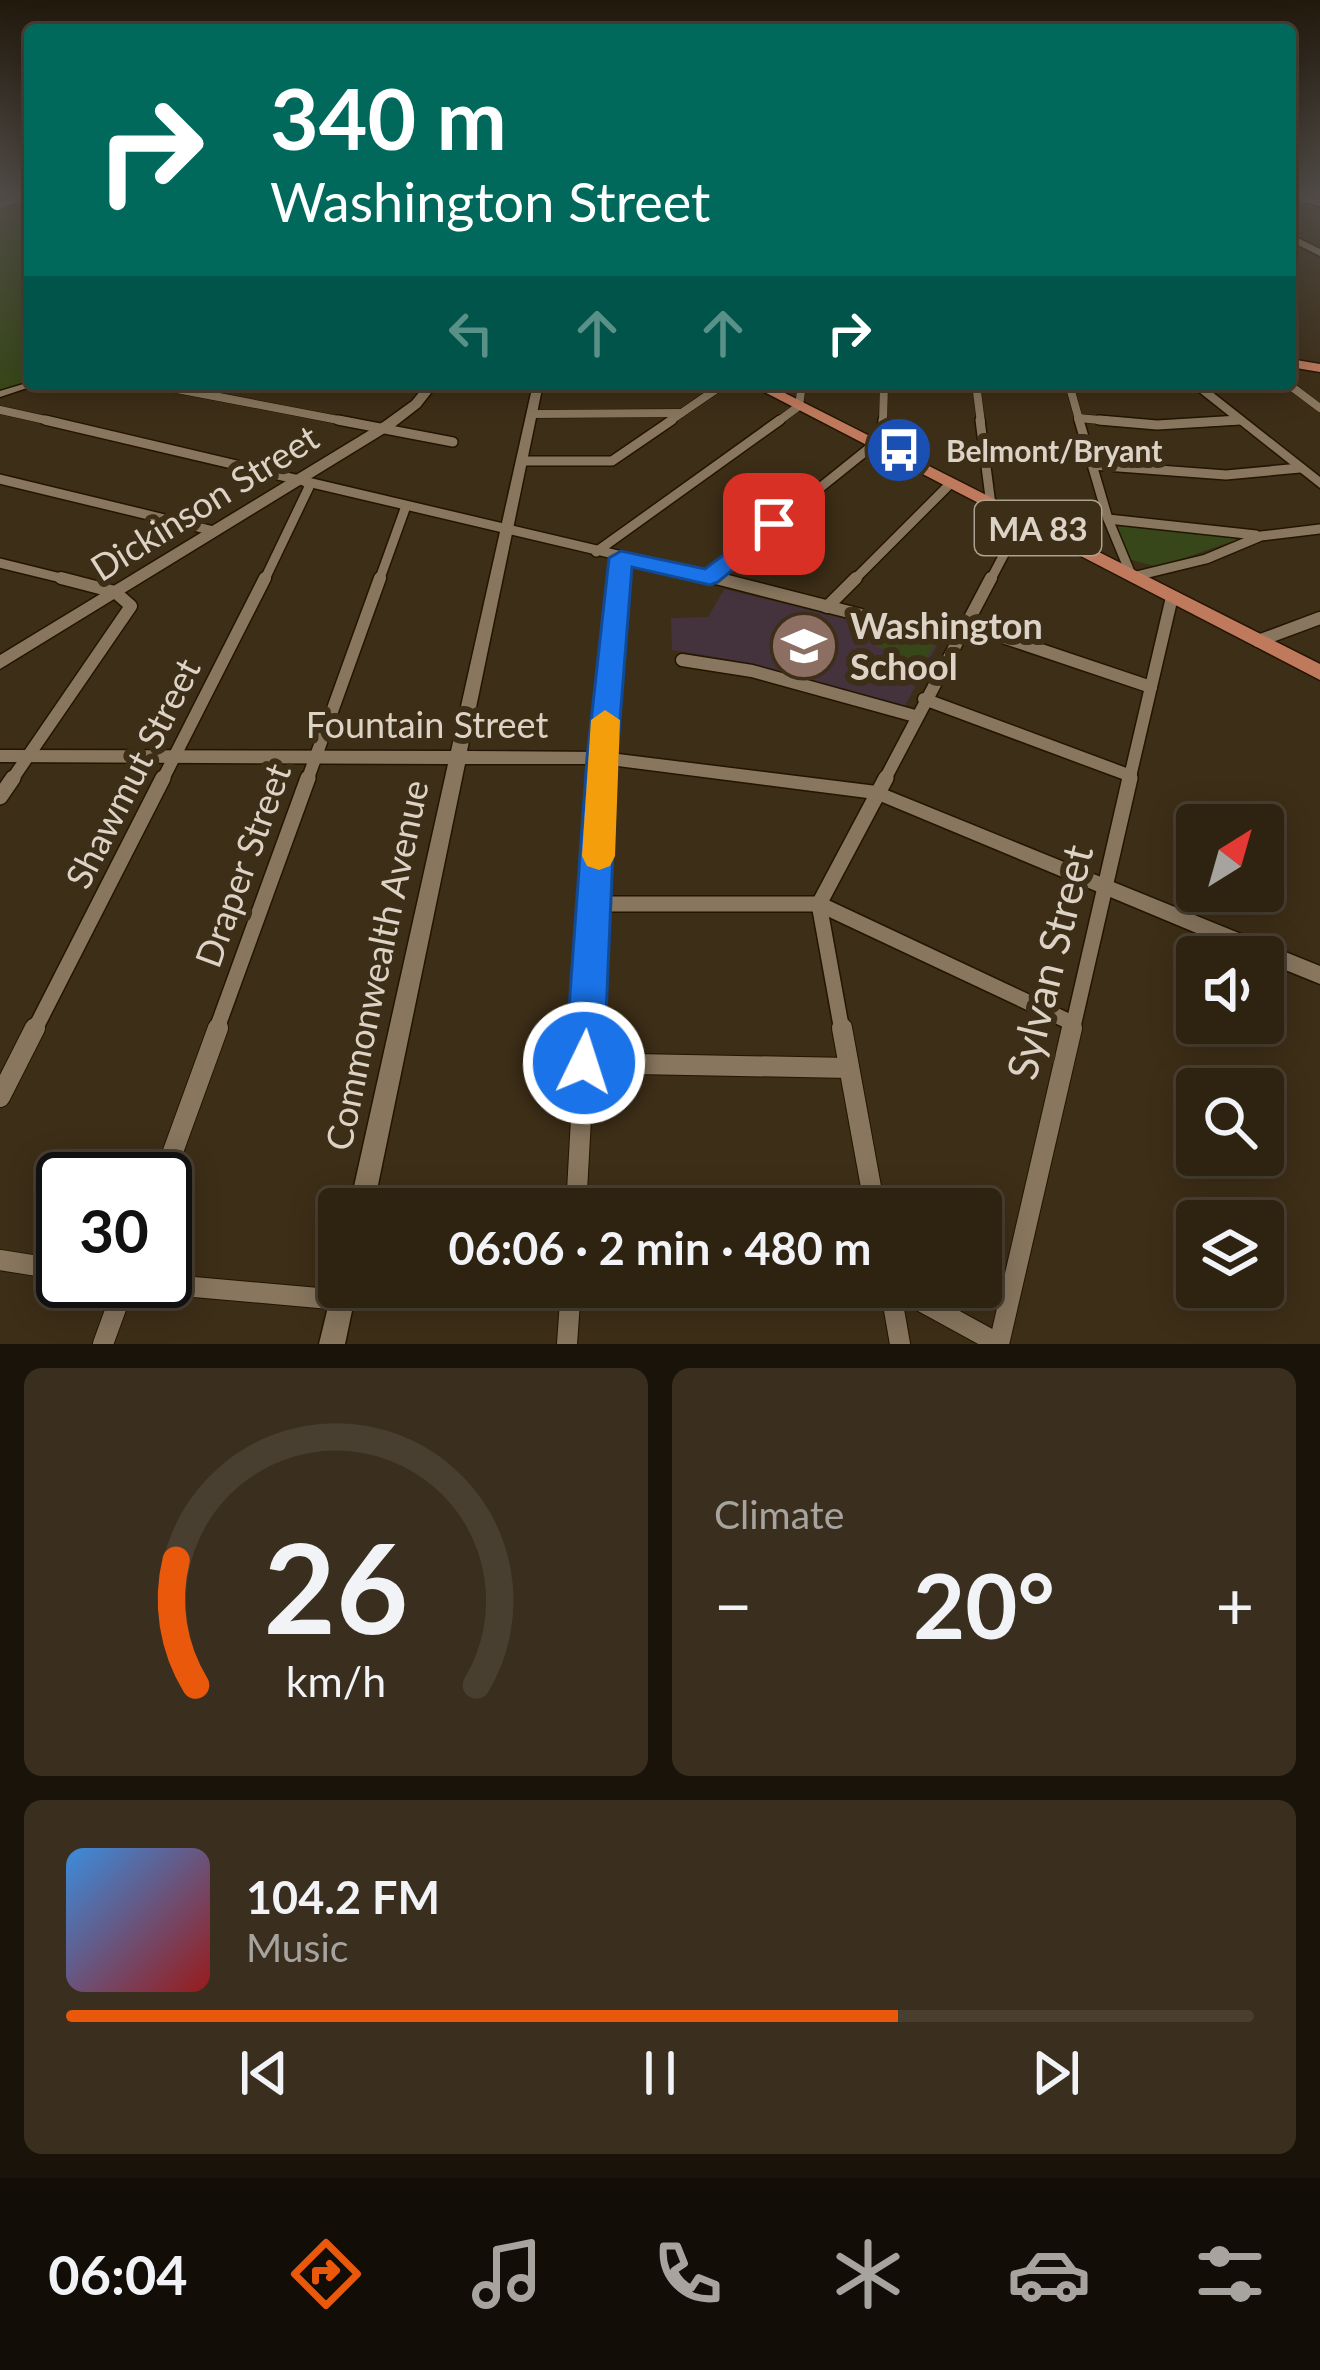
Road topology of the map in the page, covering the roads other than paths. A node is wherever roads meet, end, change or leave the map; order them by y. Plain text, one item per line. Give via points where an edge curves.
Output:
1 (182, 390) edge
2 (427, 390) edge
3 (537, 390) edge
4 (715, 390) edge
5 (768, 390) edge
6 (801, 390) edge
7 (884, 390) edge
8 (977, 390) edge
9 (1071, 390) edge
10 (1202, 390) edge
11 (799, 406) junction
12 (0, 410) edge
13 (681, 413) junction
14 (532, 414) junction
15 (1078, 418) junction
16 (1240, 421) junction
17 (382, 428) junction
18 (453, 442) dead end
19 (872, 443) junction
20 (523, 461) junction
21 (1092, 466) junction
22 (1300, 468) junction
23 (304, 476) junction
24 (0, 479) edge
25 (950, 484) junction
26 (1320, 484) edge
27 (991, 505) junction
28 (406, 506) junction
29 (1108, 519) junction
30 (1022, 520) junction
31 (1320, 529) edge
32 (507, 530) junction
33 (214, 531) junction
34 (1262, 536) junction
35 (596, 552) junction
36 (621, 558) junction
37 (0, 563) edge
38 (710, 577) junction
39 (1132, 577) junction
40 (115, 592) junction
41 (1172, 597) junction
42 (827, 607) junction
43 (1320, 618) edge
44 (959, 632) junction
45 (1258, 641) junction
46 (682, 660) dead end
47 (0, 663) edge
48 (1320, 673) edge
49 (1151, 687) junction
50 (924, 699) junction
51 (915, 716) junction
52 (0, 756) edge
53 (27, 756) junction
54 (317, 756) junction
55 (456, 756) junction
56 (174, 757) junction
57 (602, 758) junction
58 (1131, 776) junction
59 (877, 793) junction
60 (0, 797) edge
61 (1105, 885) junction
62 (597, 904) junction
63 (819, 904) junction
64 (1320, 974) edge
65 (1070, 1022) junction
66 (584, 1063) junction
67 (849, 1069) junction
68 (0, 1097) edge
69 (173, 1152) edge
70 (365, 1188) edge
71 (577, 1188) edge
72 (871, 1188) edge
73 (0, 1260) edge
74 (36, 1266) edge
75 (192, 1285) edge
76 (318, 1293) edge
77 (117, 1308) edge
78 (340, 1308) edge
79 (570, 1308) edge
80 (895, 1308) edge
81 (931, 1308) edge
82 (104, 1344) edge
83 (332, 1344) edge
84 (567, 1344) edge
85 (900, 1344) edge
86 (999, 1344) edge

1 - 17 street
2 - 17 main road, Dickinson Street
3 - 14 street, Commonwealth Avenue
4 - 13 street
5 - 11 main road, MA 83
6 - 11 street
7 - 19 street via 882,438
8 - 27 street
9 - 15 street
10 - 16 main road
11 - 19 main road, MA 83
11 - 35 street
12 - 23 street
13 - 14 street
13 - 20 street via 612,461
14 - 20 street, Commonwealth Avenue
15 - 16 street
15 - 21 street
16 - 22 main road
17 - 18 street
17 - 23 main road, Dickinson Street
19 - 25 main road, MA 83
19 - 38 street
20 - 32 street, Commonwealth Avenue
21 - 22 street via 1226,475
21 - 29 street
22 - 26 main road
23 - 28 street
23 - 33 main road, Dickinson Street
23 - 56 street, Shawmut Street via 303,505
24 - 33 street
25 - 27 main road, MA 83
25 - 42 street
27 - 30 main road, MA 83
28 - 32 street
28 - 54 street, Draper Street
29 - 34 street
29 - 39 street
30 - 39 main road, MA 83
30 - 44 street
31 - 34 street
32 - 35 street
32 - 55 street, Commonwealth Avenue
33 - 40 main road, Dickinson Street
34 - 39 street
35 - 36 street
36 - 38 street
36 - 57 street
37 - 40 street
38 - 42 street
39 - 41 main road, MA 83
40 - 47 main road, Dickinson Street
40 - 53 street via 131,606
41 - 45 main road, MA 83
41 - 49 street, Sylvan Street
42 - 44 street
43 - 45 street
44 - 49 street
44 - 50 street
45 - 48 main road, MA 83
46 - 51 street
49 - 58 street, Sylvan Street
50 - 51 street
50 - 58 street
51 - 59 street
52 - 53 street, Fountain Street
53 - 56 street, Fountain Street
53 - 60 street
54 - 55 street, Fountain Street
54 - 56 street, Fountain Street
54 - 69 street, Draper Street
55 - 57 street, Fountain Street
55 - 70 street, Commonwealth Avenue
56 - 68 street, Shawmut Street
57 - 59 street, Fountain Street
57 - 62 street
58 - 61 street, Sylvan Street
59 - 61 street, Fountain Street
59 - 63 street
61 - 64 street, Fountain Street
61 - 65 street, Sylvan Street
62 - 63 street
62 - 66 street
63 - 65 street
63 - 67 street
65 - 86 street, Sylvan Street
66 - 67 street
66 - 71 street
67 - 72 street
73 - 74 street
75 - 76 street
77 - 82 street
78 - 83 street
79 - 84 street
80 - 85 street
81 - 86 street

